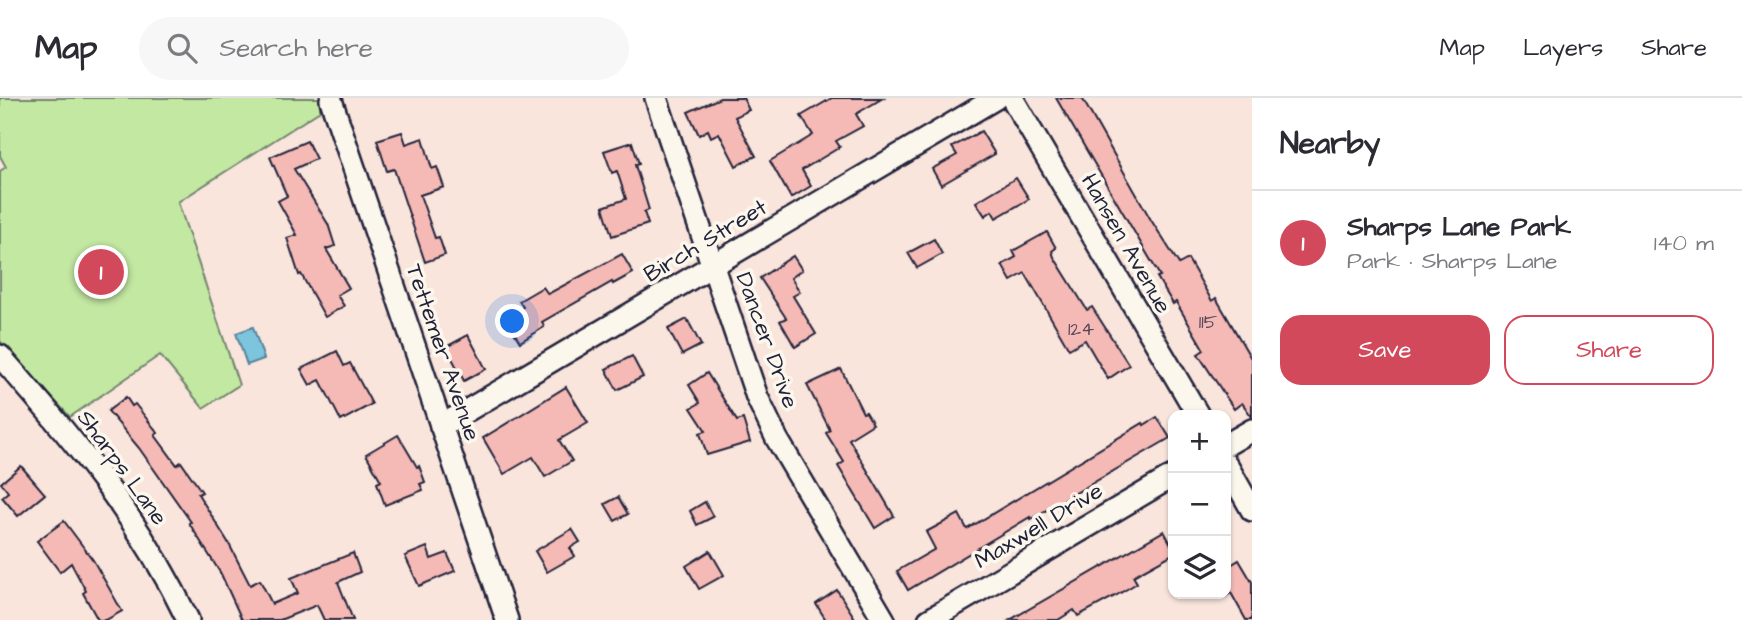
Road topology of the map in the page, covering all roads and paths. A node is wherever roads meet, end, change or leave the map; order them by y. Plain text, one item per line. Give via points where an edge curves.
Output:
1 (656, 98) edge
2 (996, 98) edge
3 (1012, 98) edge
4 (331, 100) dead end
5 (714, 266) junction
6 (0, 356) edge
7 (1195, 410) edge
8 (440, 426) junction
9 (1252, 430) edge
10 (1231, 442) edge
11 (1231, 473) edge
12 (1168, 479) edge
13 (1252, 510) edge
14 (188, 620) edge
15 (507, 620) edge
16 (884, 620) edge
17 (929, 620) edge

1 - 5 street, Dancer Drive
2 - 5 street, Birch Street
3 - 7 street, Hansen Avenue
4 - 8 street, Tettemer Avenue
5 - 8 street, Birch Street
5 - 16 street, Dancer Drive via 757,397 776,439
6 - 14 street, Sharps Lane via 107,482
8 - 15 street, Tettemer Avenue
9 - 10 street
11 - 13 street
12 - 17 street, Maxwell Drive

